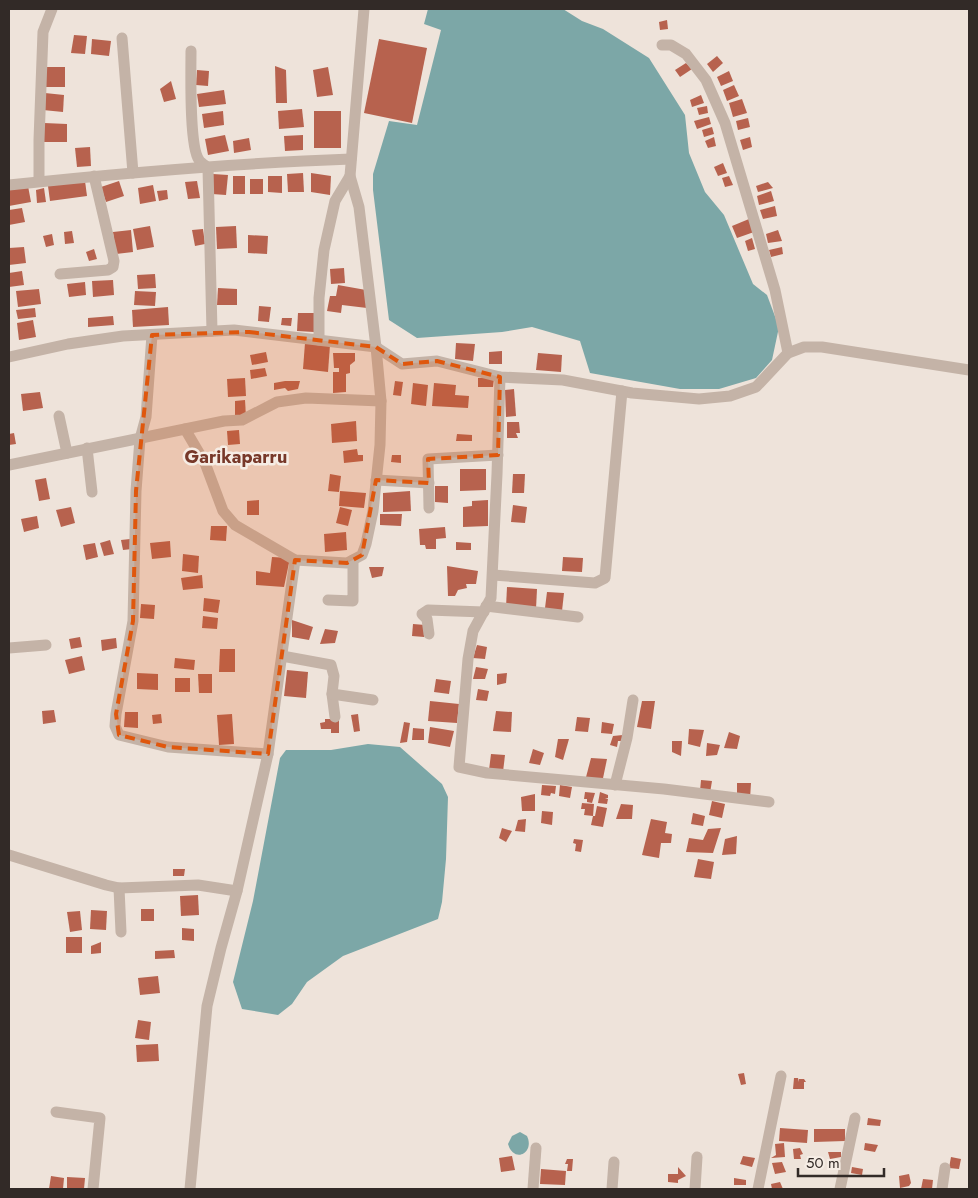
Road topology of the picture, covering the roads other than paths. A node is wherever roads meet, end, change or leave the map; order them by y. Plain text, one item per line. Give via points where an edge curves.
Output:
1 (52, 9) edge
2 (364, 9) edge
3 (122, 38) dead end
4 (662, 45) dead end
5 (191, 51) dead end
6 (351, 159) junction
7 (208, 168) junction
8 (133, 173) junction
9 (94, 176) junction
10 (350, 176) junction
11 (39, 181) junction
12 (9, 184) edge
13 (60, 274) dead end
14 (212, 331) junction
15 (152, 335) junction
16 (319, 340) junction
17 (376, 347) junction
18 (788, 353) junction
19 (9, 357) edge
20 (969, 370) edge
21 (500, 376) junction
22 (622, 391) junction
23 (381, 402) junction
24 (59, 416) dead end
25 (185, 429) junction
26 (140, 439) junction
27 (87, 448) junction
28 (67, 453) junction
29 (498, 455) junction
30 (9, 465) edge
31 (376, 480) junction
32 (429, 482) junction
33 (92, 492) dead end
34 (429, 508) dead end
35 (295, 560) junction
36 (353, 560) junction
37 (493, 575) junction
38 (328, 600) dead end
39 (485, 609) junction
40 (578, 616) dead end
41 (429, 634) dead end
42 (46, 645) dead end
43 (9, 648) edge
44 (282, 656) junction
45 (332, 694) junction
46 (373, 700) dead end
47 (633, 700) dead end
48 (335, 717) dead end
49 (268, 754) junction
50 (615, 785) junction
51 (769, 802) dead end
52 (9, 855) edge
53 (119, 888) junction
54 (237, 891) junction
55 (120, 932) dead end
56 (781, 1076) dead end
57 (56, 1112) dead end
58 (855, 1118) dead end
59 (536, 1148) dead end
60 (697, 1156) dead end
61 (614, 1162) dead end
62 (945, 1168) dead end
63 (93, 1189) edge
64 (190, 1189) edge
65 (533, 1189) edge
66 (612, 1189) edge
67 (695, 1189) edge
68 (758, 1189) edge
69 (840, 1189) edge
70 (942, 1189) edge

1 - 11 street via 43,32
2 - 6 street
3 - 8 street
4 - 18 street via 671,45 686,54 706,80 725,123 775,290
5 - 7 street via 195,149 199,160
6 - 7 street
6 - 10 street
7 - 8 street
7 - 14 street
8 - 9 street
9 - 11 street
9 - 13 street via 113,267
10 - 16 street via 335,201 324,250
10 - 17 street via 360,207
11 - 12 street
14 - 15 street
14 - 16 street
15 - 19 street via 68,344
15 - 26 street via 146,417
16 - 17 street
17 - 21 street via 402,364 438,361
17 - 23 street
18 - 20 street via 804,347 822,347
18 - 22 street via 756,387 730,396 698,399
21 - 22 street via 562,380
21 - 29 street
22 - 37 street via 605,578 595,583
23 - 25 street via 306,398 278,402 242,420
23 - 31 street
24 - 28 street
25 - 26 street
25 - 35 street via 205,463 223,511 235,525
26 - 27 street
26 - 49 street via 133,620 115,726 119,734 168,747
27 - 28 street
27 - 33 street
28 - 30 street
29 - 32 street via 428,459
29 - 37 street
31 - 32 street
31 - 36 street via 366,544 362,555
32 - 34 street
35 - 36 street via 347,563
35 - 44 street
36 - 38 street via 354,601
37 - 39 street via 491,598
39 - 40 street
39 - 41 street via 428,610 422,614
39 - 50 street via 473,631 468,659 459,767 486,773
42 - 43 street
44 - 45 street via 331,665 334,676
44 - 49 street
45 - 46 street
45 - 48 street
47 - 50 street
49 - 54 street
50 - 51 street
52 - 53 street
53 - 54 street via 198,885
53 - 55 street
54 - 64 street via 207,1006
56 - 68 street
57 - 63 street via 100,1118
58 - 69 street
59 - 65 street
60 - 67 street
61 - 66 street
62 - 70 street

